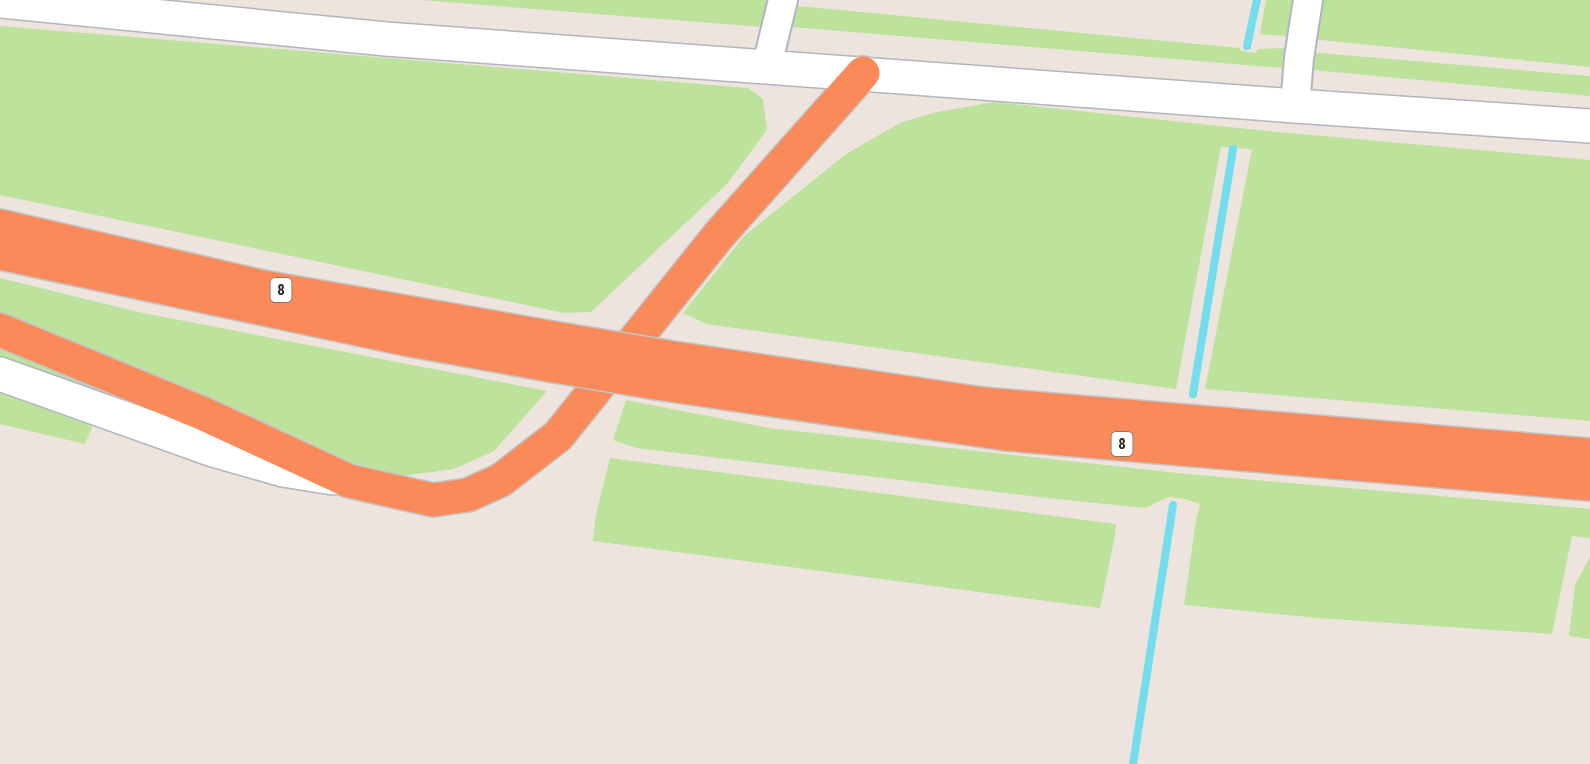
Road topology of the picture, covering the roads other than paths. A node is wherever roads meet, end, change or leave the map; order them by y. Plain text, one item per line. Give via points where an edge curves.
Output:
1 (783, 0) edge
2 (1308, 0) edge
3 (0, 1) edge
4 (767, 65) junction
5 (863, 73) junction
6 (1295, 106) junction
7 (1590, 126) edge
8 (0, 226) edge
9 (0, 253) edge
10 (0, 330) edge
11 (557, 353) junction
12 (661, 370) junction
13 (0, 374) edge
14 (1590, 455) edge
15 (349, 481) junction
16 (1590, 484) edge

1 - 4 street
2 - 6 street
3 - 4 main road via 386,39
4 - 5 main road
5 - 6 main road
5 - 15 highway via 719,235 558,436 523,465 468,495 433,500
6 - 7 main road
8 - 11 highway, 8
9 - 11 highway, 8 via 405,339
10 - 15 highway via 204,414
11 - 12 highway, 8, bridge
12 - 14 highway, 8 via 984,404
12 - 16 highway, 8 via 1006,434
13 - 15 main road via 213,450 283,470

